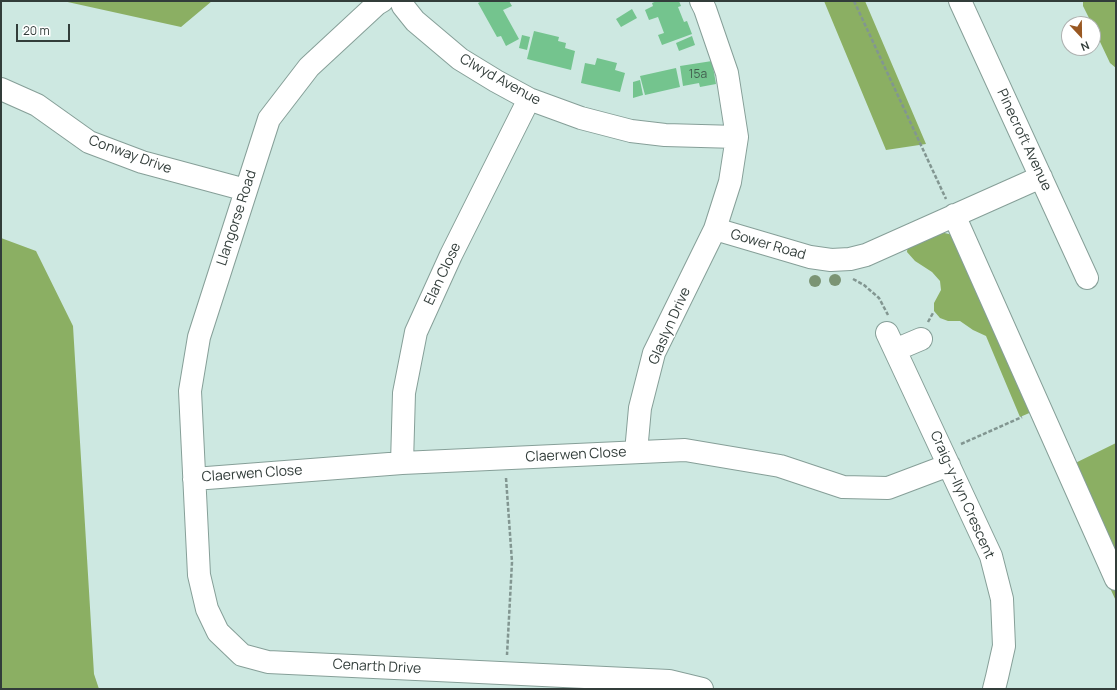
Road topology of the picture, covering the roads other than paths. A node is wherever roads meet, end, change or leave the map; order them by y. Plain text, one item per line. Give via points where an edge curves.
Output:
1 (382, 1) edge
2 (401, 1) edge
3 (701, 1) edge
4 (960, 1) edge
5 (1, 89) edge
6 (529, 99) junction
7 (737, 137) junction
8 (1041, 177) junction
9 (246, 190) junction
10 (954, 215) junction
11 (715, 230) junction
12 (1087, 278) dead end
13 (921, 339) dead end
14 (636, 452) junction
15 (946, 459) junction
16 (402, 463) junction
17 (194, 479) junction
18 (1116, 579) edge
19 (702, 689) edge
20 (994, 689) edge

1 - 9 street, Llangorse Road via 309,67 269,119
2 - 6 street, Clwyd Avenue via 415,21 460,59
3 - 7 street, Gower Road via 727,73
4 - 8 street, Pinecroft Avenue
5 - 9 street, Conway Drive via 37,105 89,142 142,162
6 - 7 street, Clwyd Avenue via 581,118 630,130 664,135
6 - 16 street, Elan Close via 451,255 416,332 404,393
7 - 11 street, Gower Road via 730,182
8 - 10 street, Gower Road
8 - 12 street, Pinecroft Avenue
9 - 17 street, Llangorse Road via 199,337 190,391
10 - 11 street, Gower Road via 866,255 850,259 810,257
10 - 18 street
11 - 14 street, Glaslyn Drive via 654,353 640,408
13 - 15 street, Craig-y-llyn Crescent via 891,342
14 - 15 street, Claerwen Close via 685,450 780,466 843,487 888,488
14 - 16 street, Claerwen Close
15 - 20 street, Craig-y-llyn Crescent via 992,556 1002,599 1004,646
16 - 17 street, Claerwen Close
17 - 19 street, Cenarth Drive via 199,575 206,609 218,632 242,655 268,662 669,681

